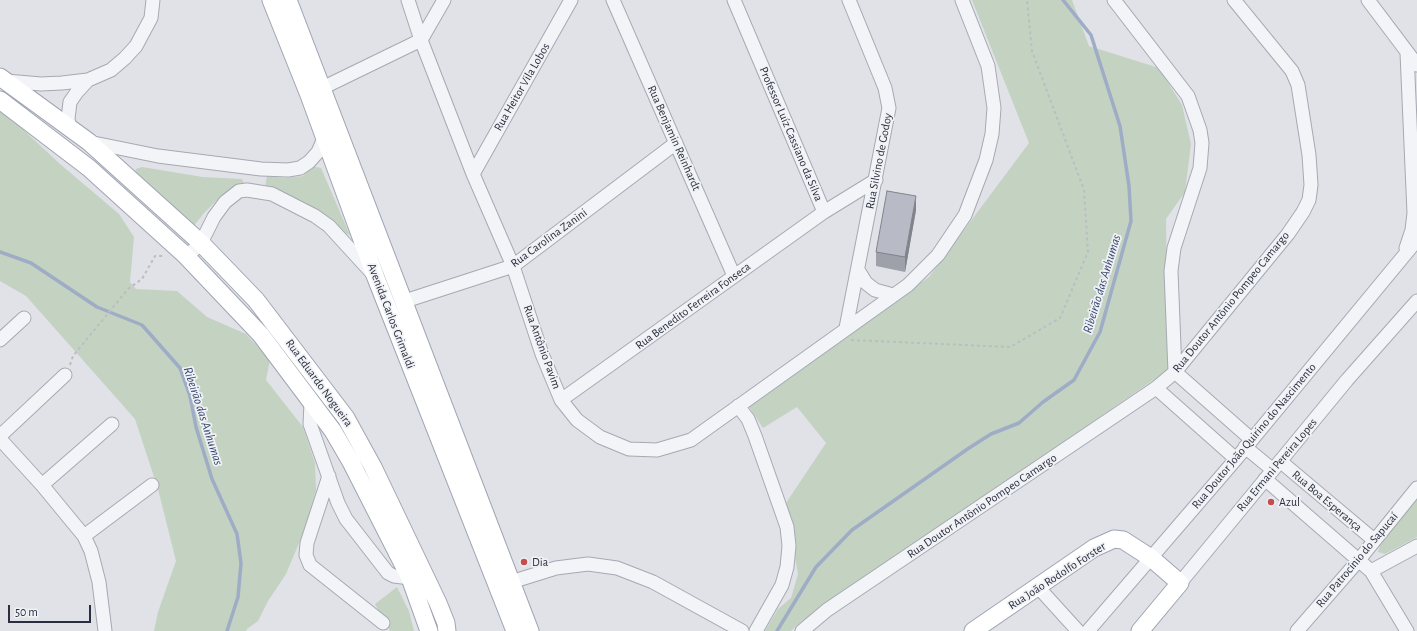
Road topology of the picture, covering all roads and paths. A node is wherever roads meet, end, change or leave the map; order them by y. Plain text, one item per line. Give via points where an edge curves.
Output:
1 (154, 0) edge
2 (271, 0) edge
3 (288, 0) edge
4 (408, 0) edge
5 (444, 0) edge
6 (571, 0) edge
7 (613, 0) edge
8 (734, 0) edge
9 (849, 0) edge
10 (962, 0) edge
11 (1027, 0) edge
12 (1114, 0) edge
13 (1234, 0) edge
14 (1368, 0) edge
15 (421, 40) junction
16 (1407, 53) junction
17 (1417, 65) edge
18 (3, 79) edge
19 (88, 80) junction
20 (315, 92) junction
21 (0, 100) edge
22 (70, 128) junction
23 (324, 138) junction
24 (89, 142) junction
25 (676, 143) junction
26 (261, 169) junction
27 (473, 174) junction
28 (876, 180) junction
29 (256, 190) junction
30 (824, 212) junction
31 (1417, 240) edge
32 (201, 243) junction
33 (185, 255) junction
34 (1404, 255) junction
35 (513, 266) junction
36 (858, 270) junction
37 (734, 276) junction
38 (376, 278) junction
39 (893, 296) junction
40 (405, 301) junction
41 (1417, 301) edge
42 (24, 318) dead end
43 (846, 328) junction
44 (831, 339) junction
45 (0, 340) edge
46 (1175, 372) junction
47 (65, 375) joint
48 (1156, 388) junction
49 (562, 400) junction
50 (312, 402) junction
51 (738, 406) junction
52 (112, 424) dead end
53 (0, 437) edge
54 (1248, 443) junction
55 (1236, 459) junction
56 (1272, 470) junction
57 (329, 476) junction
58 (42, 485) junction
59 (152, 485) dead end
60 (1417, 488) edge
61 (84, 536) junction
62 (1374, 540) junction
63 (1417, 546) edge
64 (1151, 558) junction
65 (1358, 562) junction
66 (1371, 571) junction
67 (410, 578) junction
68 (511, 582) junction
69 (1180, 582) junction
70 (1038, 587) junction
71 (383, 623) dead end
72 (105, 631) edge
73 (429, 631) edge
74 (447, 631) edge
75 (515, 631) edge
76 (530, 631) edge
77 (742, 631) edge
78 (756, 631) edge
79 (802, 631) edge
80 (973, 631) edge
81 (1078, 631) edge
82 (1088, 631) edge
83 (1140, 631) edge
84 (1297, 631) edge
85 (1407, 631) edge

1 - 19 street via 151,18 136,46 126,58 110,70
2 - 20 main road, Avenida Carlos Grimaldi
3 - 20 main road, Avenida Carlos Grimaldi
4 - 15 street, Rua Antônio Pavim
5 - 15 street
6 - 27 street, Rua Heitor Vila Lobos
7 - 25 street, Rua Benjamin Reinhardt
8 - 30 street, Professor Luíz Cassiano da Silva
9 - 28 street, Rua Silvino de Godoy via 886,88 889,108
10 - 39 street, Rua Antônio Pavim via 988,66 994,108 986,160 964,215 938,255
11 - 44 path via 1032,51 1084,190 1088,252 1060,318 1010,347
12 - 46 street via 1188,96 1200,130 1200,168 1174,248 1171,271
13 - 46 street, Rua Doutor Antônio Pompeo Camargo via 1292,71 1298,85 1310,155 1309,200 1288,234
14 - 16 street
15 - 20 street
15 - 27 street, Rua Antônio Pavim
16 - 17 street
16 - 34 street via 1414,213
18 - 19 street via 41,84
18 - 22 main road, Rua Eduardo Nogueira
19 - 22 street via 70,102
20 - 23 main road, Avenida Carlos Grimaldi
20 - 40 main road, Avenida Carlos Grimaldi
21 - 33 main road, Rua Eduardo Nogueira via 89,168
22 - 24 main road, Rua Eduardo Nogueira
23 - 26 street via 318,152 300,168
23 - 38 main road, Avenida Carlos Grimaldi
24 - 26 street via 158,156
24 - 32 main road, Rua Eduardo Nogueira
25 - 35 street, Rua Carolina Zanini
25 - 37 street, Rua Benjamin Reinhardt
26 - 29 street
27 - 35 street, Rua Antônio Pavim
28 - 30 street, Professor Luíz Cassiano da Silva
28 - 36 street, Rua Silvino de Godoy
29 - 32 street via 239,191 225,202
29 - 38 street via 277,197 329,226
30 - 37 street, Rua Benedito Ferreira Fonseca
31 - 34 street, Rua Doutor João Quirino do Nascimento
32 - 33 street
32 - 74 main road, Rua Eduardo Nogueira via 256,300 346,418 373,467 438,603
33 - 47 path via 155,256 142,279 128,289 73,356
33 - 50 main road, Rua Eduardo Nogueira via 261,335
34 - 54 street, Rua Doutor João Quirino do Nascimento
35 - 40 street, Rua Carolina Zanini
35 - 49 street, Rua Antônio Pavim via 542,354
36 - 39 street via 866,283
36 - 43 street, Rua Silvino de Godoy
37 - 49 street, Rua Benedito Ferreira Fonseca
38 - 75 main road, Avenida Carlos Grimaldi
39 - 43 street, Rua Antônio Pavim
40 - 68 main road, Avenida Carlos Grimaldi
41 - 56 street, Rua Ermani Pereira Lopes via 1346,380
42 - 45 street
43 - 44 street, Rua Antônio Pavim
44 - 51 street, Rua Antônio Pavim
46 - 48 street, Rua Doutor Antônio Pompeo Camargo
46 - 54 street
47 - 53 street
48 - 55 street
48 - 79 street, Rua Doutor Antônio Pompeo Camargo via 828,610
49 - 51 street, Rua Antônio Pavim via 577,420 600,437 630,449 657,450 692,440
50 - 57 street via 310,424
50 - 67 main road, Rua Eduardo Nogueira via 351,462
51 - 78 street via 748,419 755,436 787,527 789,546 782,586
52 - 58 street
53 - 58 street
54 - 55 street, Rua Doutor João Quirino do Nascimento
54 - 56 street
55 - 64 street, Rua Doutor João Quirino do Nascimento
56 - 62 street, Rua Boa Esperança
56 - 65 street, Rua Boa Esperança
56 - 69 street, Rua Ermani Pereira Lopes
57 - 67 street via 346,519 388,572 394,576
57 - 71 street via 307,543 306,555 310,565
58 - 61 street
59 - 61 street
60 - 62 street, Rua Patrocínio do Sapucaí
61 - 72 street via 91,551 99,582
62 - 65 street, Rua Patrocínio do Sapucaí
63 - 66 street
64 - 69 main road, Rua João Rodolfo Forster
64 - 70 main road, Rua João Rodolfo Forster via 1123,540 1114,539 1094,548
64 - 82 street, Rua Doutor João Quirino do Nascimento
65 - 66 street, Rua Boa Esperança
65 - 84 street, Rua Patrocínio do Sapucaí
66 - 85 street, Rua Boa Esperança
67 - 73 main road, Rua Eduardo Nogueira
68 - 76 main road, Avenida Carlos Grimaldi
68 - 77 street via 556,568 588,564 617,568 653,582
69 - 83 main road, Rua Ermani Pereira Lopes
70 - 80 main road, Rua João Rodolfo Forster
70 - 81 street

